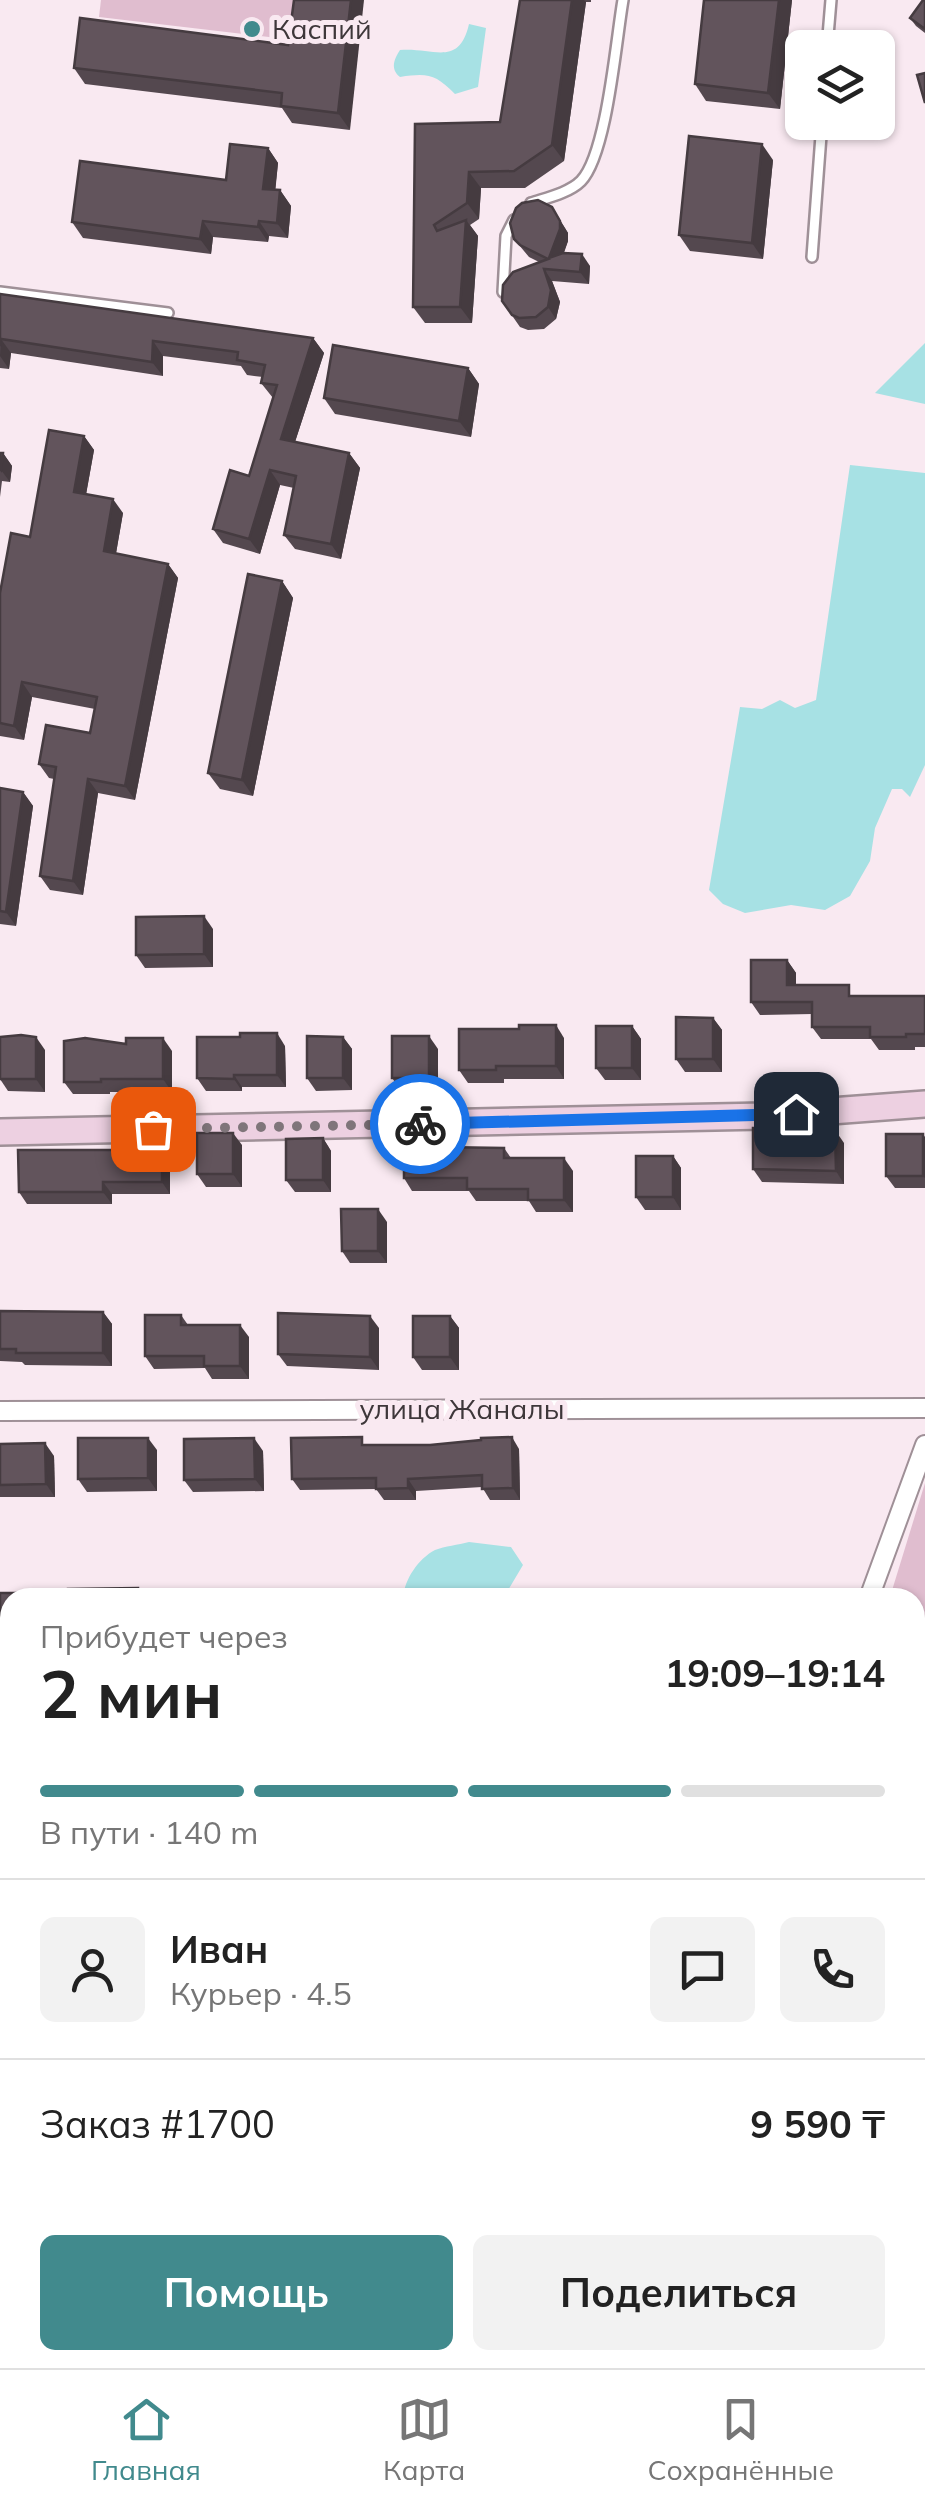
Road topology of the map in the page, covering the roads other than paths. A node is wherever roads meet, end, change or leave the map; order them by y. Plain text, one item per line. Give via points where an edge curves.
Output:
1 (623, 0) edge
2 (831, 0) edge
3 (828, 30) edge
4 (821, 140) edge
5 (812, 257) dead end
6 (0, 292) edge
7 (503, 296) edge
8 (168, 313) edge
9 (925, 1104) edge
10 (0, 1132) edge
11 (925, 1408) edge
12 (0, 1411) edge
13 (925, 1446) edge
14 (873, 1588) edge

1 - 7 lane via 601,141 581,180 520,207 506,236
2 - 3 lane
4 - 5 lane
6 - 8 lane
9 - 10 street via 764,1116
11 - 12 street, улица Жаналы
13 - 14 street

